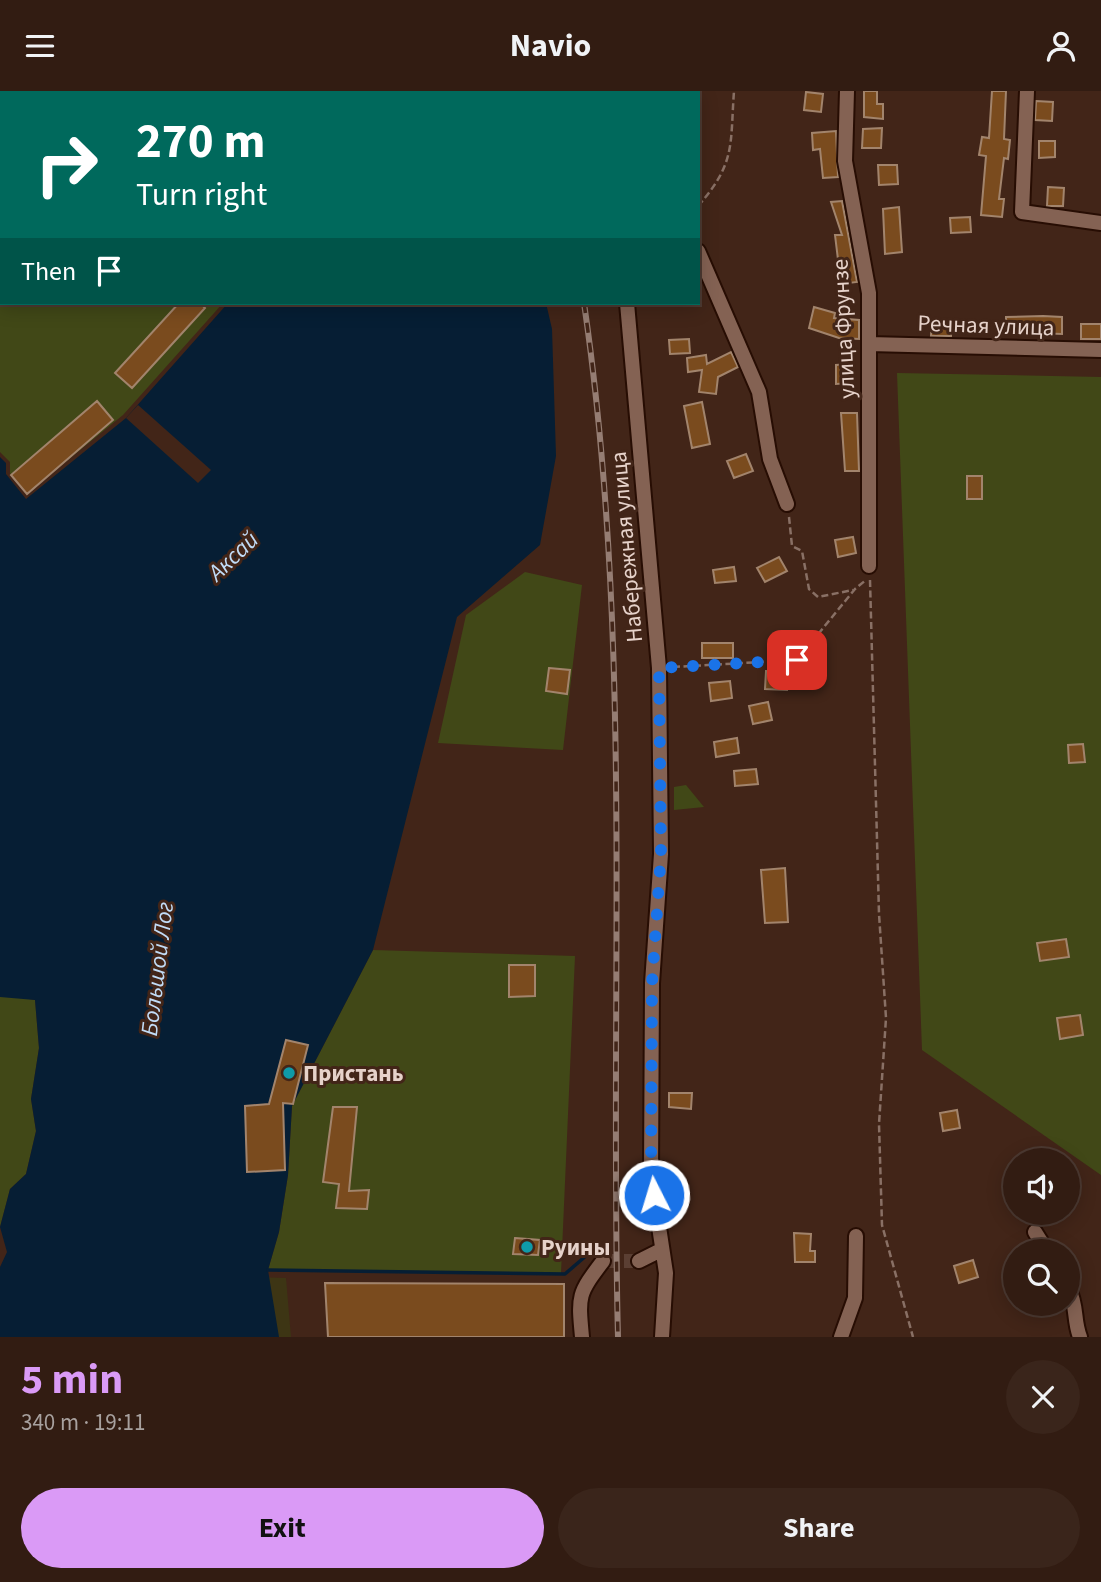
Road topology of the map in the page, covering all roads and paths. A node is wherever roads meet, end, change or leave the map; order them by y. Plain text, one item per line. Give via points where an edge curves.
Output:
1 (734, 91) edge
2 (847, 91) edge
3 (1027, 91) edge
4 (700, 204) edge
5 (1101, 223) edge
6 (700, 256) edge
7 (627, 305) edge
8 (869, 344) junction
9 (1101, 350) edge
10 (787, 504) joint
11 (869, 566) junction
12 (855, 589) junction
13 (659, 668) junction
14 (1035, 1232) dead end
15 (856, 1236) dead end
16 (1039, 1239) edge
17 (662, 1250) junction
18 (603, 1261) dead end
19 (639, 1261) tunnel mouth
20 (1076, 1316) edge
21 (582, 1337) edge
22 (662, 1337) edge
23 (841, 1337) edge
24 (913, 1337) edge
25 (1080, 1337) edge

1 - 4 path via 730,155 720,181
2 - 8 street, улица Фрунзе via 845,161 869,293
3 - 5 street via 1021,212
6 - 10 street via 759,392 770,459
7 - 13 street, Набережная улица
8 - 9 street, Речная улица
8 - 11 street, улица Фрунзе
10 - 12 path via 792,546 802,551 808,589 818,597
11 - 12 path via 866,582
11 - 24 path via 878,913 886,1018 879,1124 882,1225
12 - 13 path via 797,660
13 - 17 street, Набережная улица via 661,854 652,983 651,1174
14 - 16 street
15 - 23 street via 855,1299
17 - 19 street
17 - 22 street, Набережная улица via 666,1273
18 - 21 street via 578,1300
20 - 25 street

